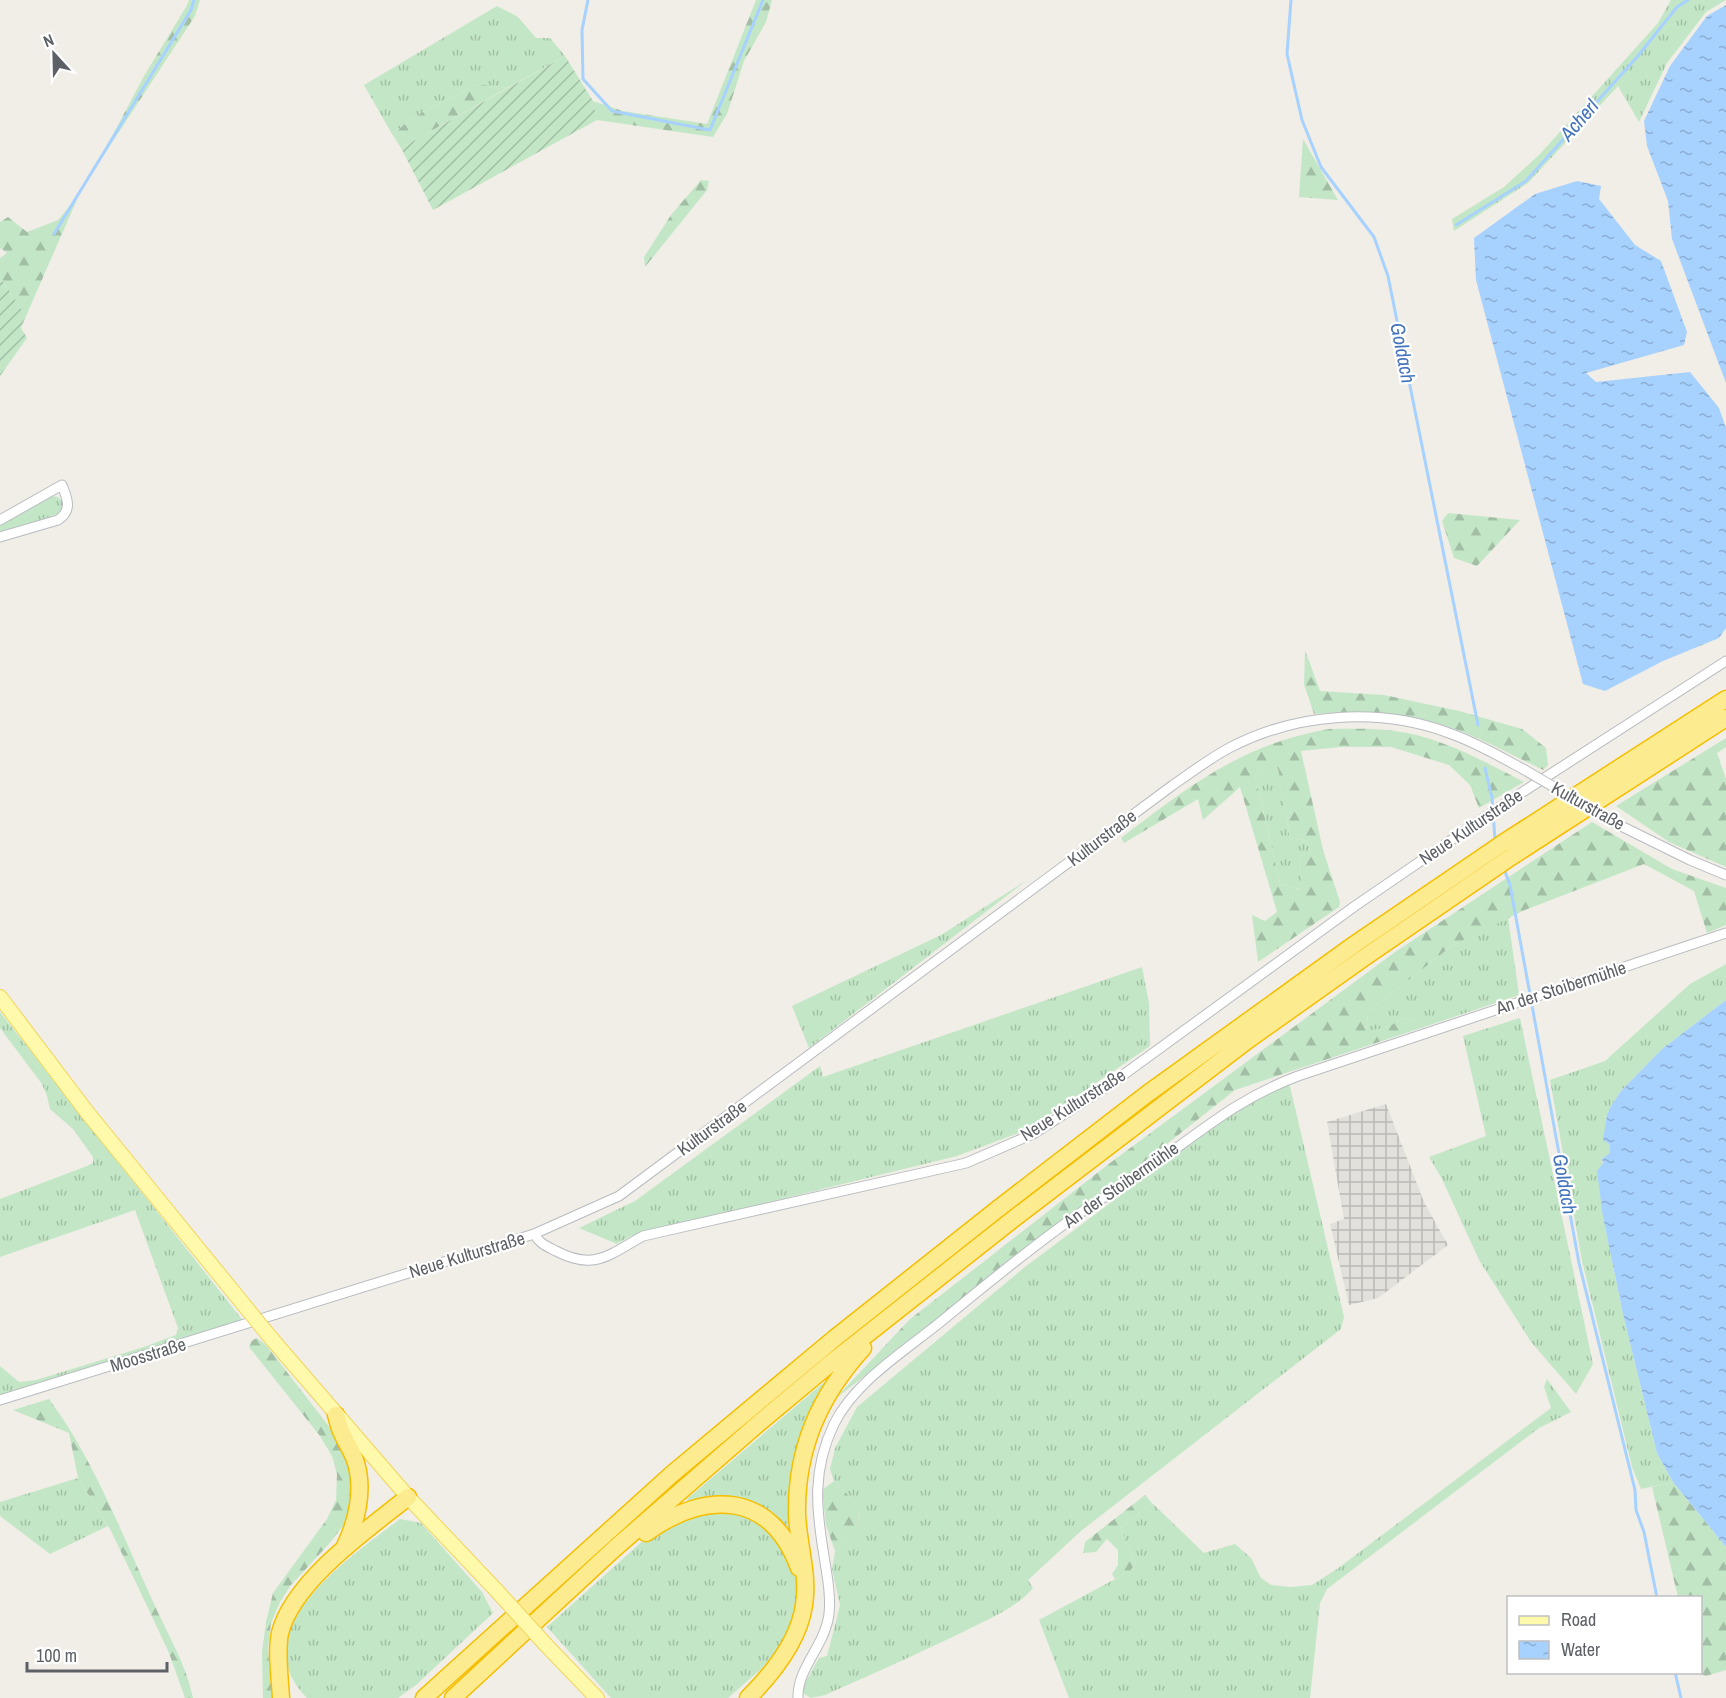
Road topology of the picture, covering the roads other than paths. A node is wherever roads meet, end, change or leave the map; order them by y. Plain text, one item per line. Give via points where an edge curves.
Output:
1 (0, 520) edge
2 (0, 537) edge
3 (1726, 661) edge
4 (1726, 699) edge
5 (1726, 718) edge
6 (1507, 850) junction
7 (1492, 861) junction
8 (1726, 875) edge
9 (1726, 933) edge
10 (0, 997) edge
11 (534, 1234) junction
12 (908, 1302) junction
13 (297, 1309) joint
14 (0, 1400) edge
15 (336, 1415) junction
16 (408, 1497) junction
17 (614, 1549) junction
18 (344, 1550) junction
19 (804, 1580) junction
20 (279, 1665) junction
21 (444, 1678) junction
22 (281, 1698) edge
23 (297, 1698) edge
24 (412, 1698) edge
25 (424, 1698) edge
26 (453, 1698) edge
27 (597, 1698) edge
28 (748, 1698) edge
29 (798, 1698) edge

1 - 2 street via 62,485 68,506 63,516
3 - 11 street, Neue Kulturstraße via 1504,804 1355,906 1108,1086 1033,1134 966,1163 643,1236 596,1260 571,1259 540,1243
4 - 6 highway
5 - 6 highway
6 - 7 highway
7 - 12 highway via 1248,1040
7 - 21 highway via 1355,944 999,1208 681,1466
8 - 11 street, Kulturstraße, bridge via 1619,825 1475,743 1449,733 1382,718 1335,718 1266,732 1230,748 1173,785 619,1196
9 - 29 street, An der Stoibermühle via 1298,1076 1242,1101 1028,1251 868,1381 839,1416 818,1474 818,1519 830,1606 825,1632 800,1680
10 - 15 main road, bridge via 87,1112
11 - 13 street, Neue Kulturstraße
12 - 17 highway
12 - 19 highway via 899,1319 843,1370 806,1438 797,1515
13 - 14 street, Moosstraße
15 - 16 main road
15 - 18 highway via 356,1462 360,1494 353,1530
16 - 18 highway
16 - 27 main road, bridge
17 - 19 highway via 686,1510 712,1504 736,1506 755,1512 774,1527 788,1543
17 - 26 highway
18 - 20 highway via 291,1606 279,1634
19 - 28 highway via 805,1603 800,1624 782,1658
20 - 22 highway
20 - 23 highway
21 - 24 highway
21 - 25 highway

